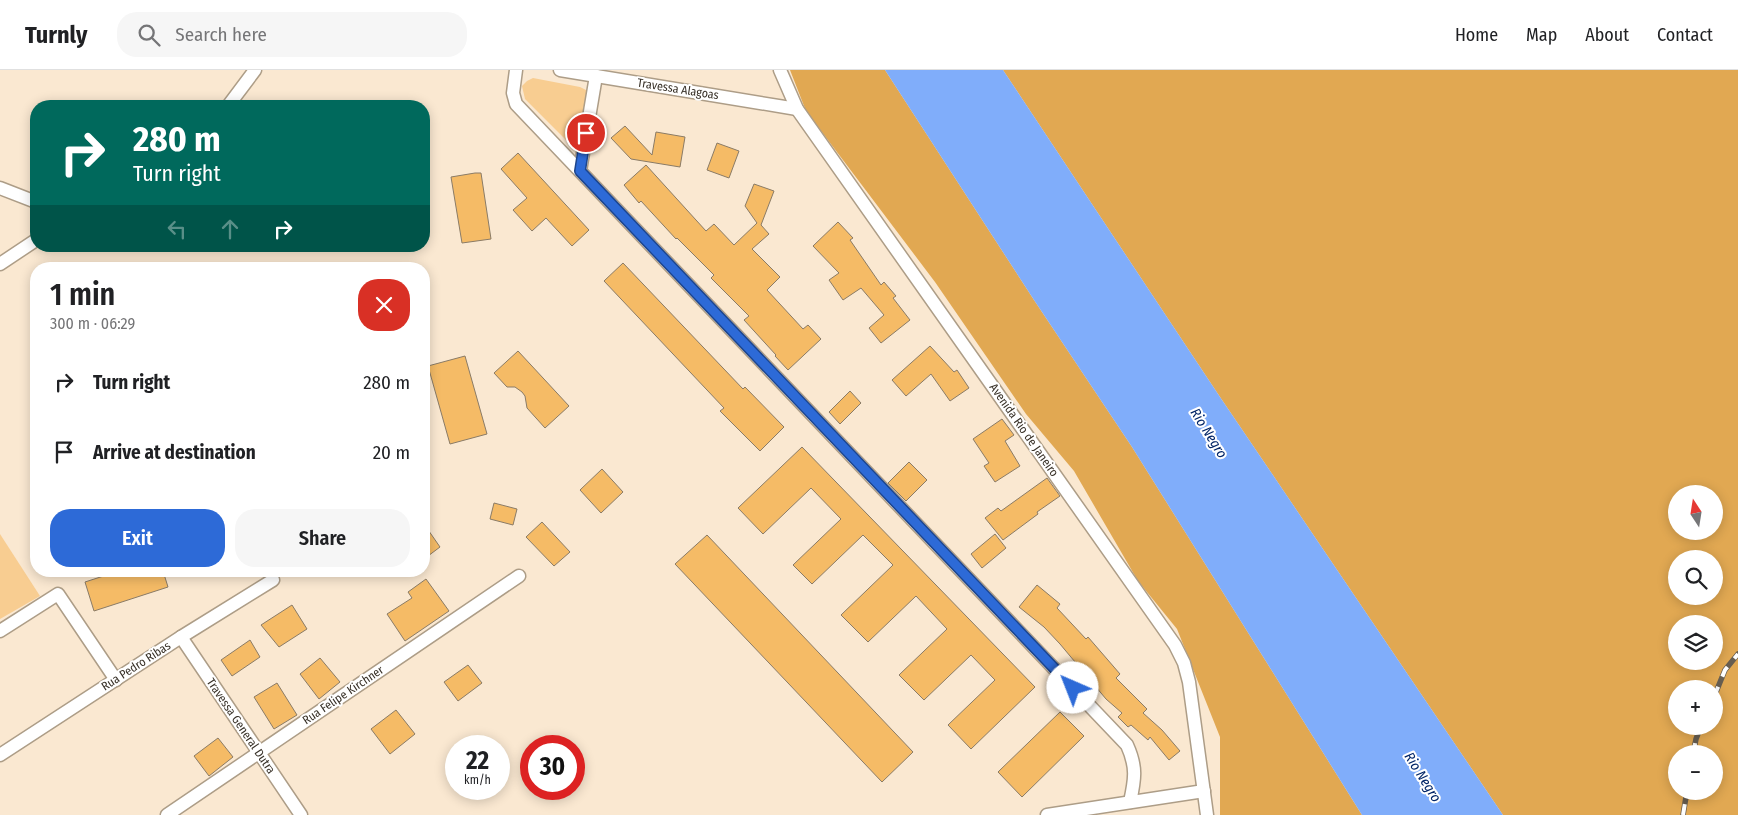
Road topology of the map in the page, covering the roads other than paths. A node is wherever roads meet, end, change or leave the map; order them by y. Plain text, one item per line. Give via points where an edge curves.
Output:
1 (256, 70) edge
2 (516, 70) edge
3 (560, 70) edge
4 (780, 70) edge
5 (596, 76) junction
6 (233, 100) edge
7 (796, 109) junction
8 (580, 171) junction
9 (0, 188) edge
10 (30, 200) edge
11 (30, 244) edge
12 (0, 264) edge
13 (519, 576) dead end
14 (273, 580) dead end
15 (0, 631) edge
16 (182, 637) junction
17 (116, 680) junction
18 (259, 752) junction
19 (0, 755) edge
20 (1204, 791) junction
21 (1130, 802) junction
22 (167, 815) edge
23 (302, 815) edge
24 (1047, 815) edge
25 (1207, 815) edge

1 - 6 street
2 - 8 street via 516,104
3 - 5 street, Travessa Alagoas
4 - 7 street, Avenida Rio de Janeiro
5 - 7 street, Travessa Alagoas
5 - 8 street
7 - 20 street, Avenida Rio de Janeiro via 1175,645 1189,682
8 - 21 street via 1127,745 1134,759 1135,776
9 - 10 street
11 - 12 street
13 - 18 street, Rua Felipe Kirchner
14 - 16 street, Rua Pedro Ribas
15 - 17 street via 58,594
16 - 17 street, Rua Pedro Ribas
16 - 18 street, Travessa General Dutra
17 - 19 street, Rua Pedro Ribas
18 - 22 street, Rua Felipe Kirchner
18 - 23 street, Travessa General Dutra
20 - 21 street
20 - 25 street, Avenida Rio de Janeiro
21 - 24 street

